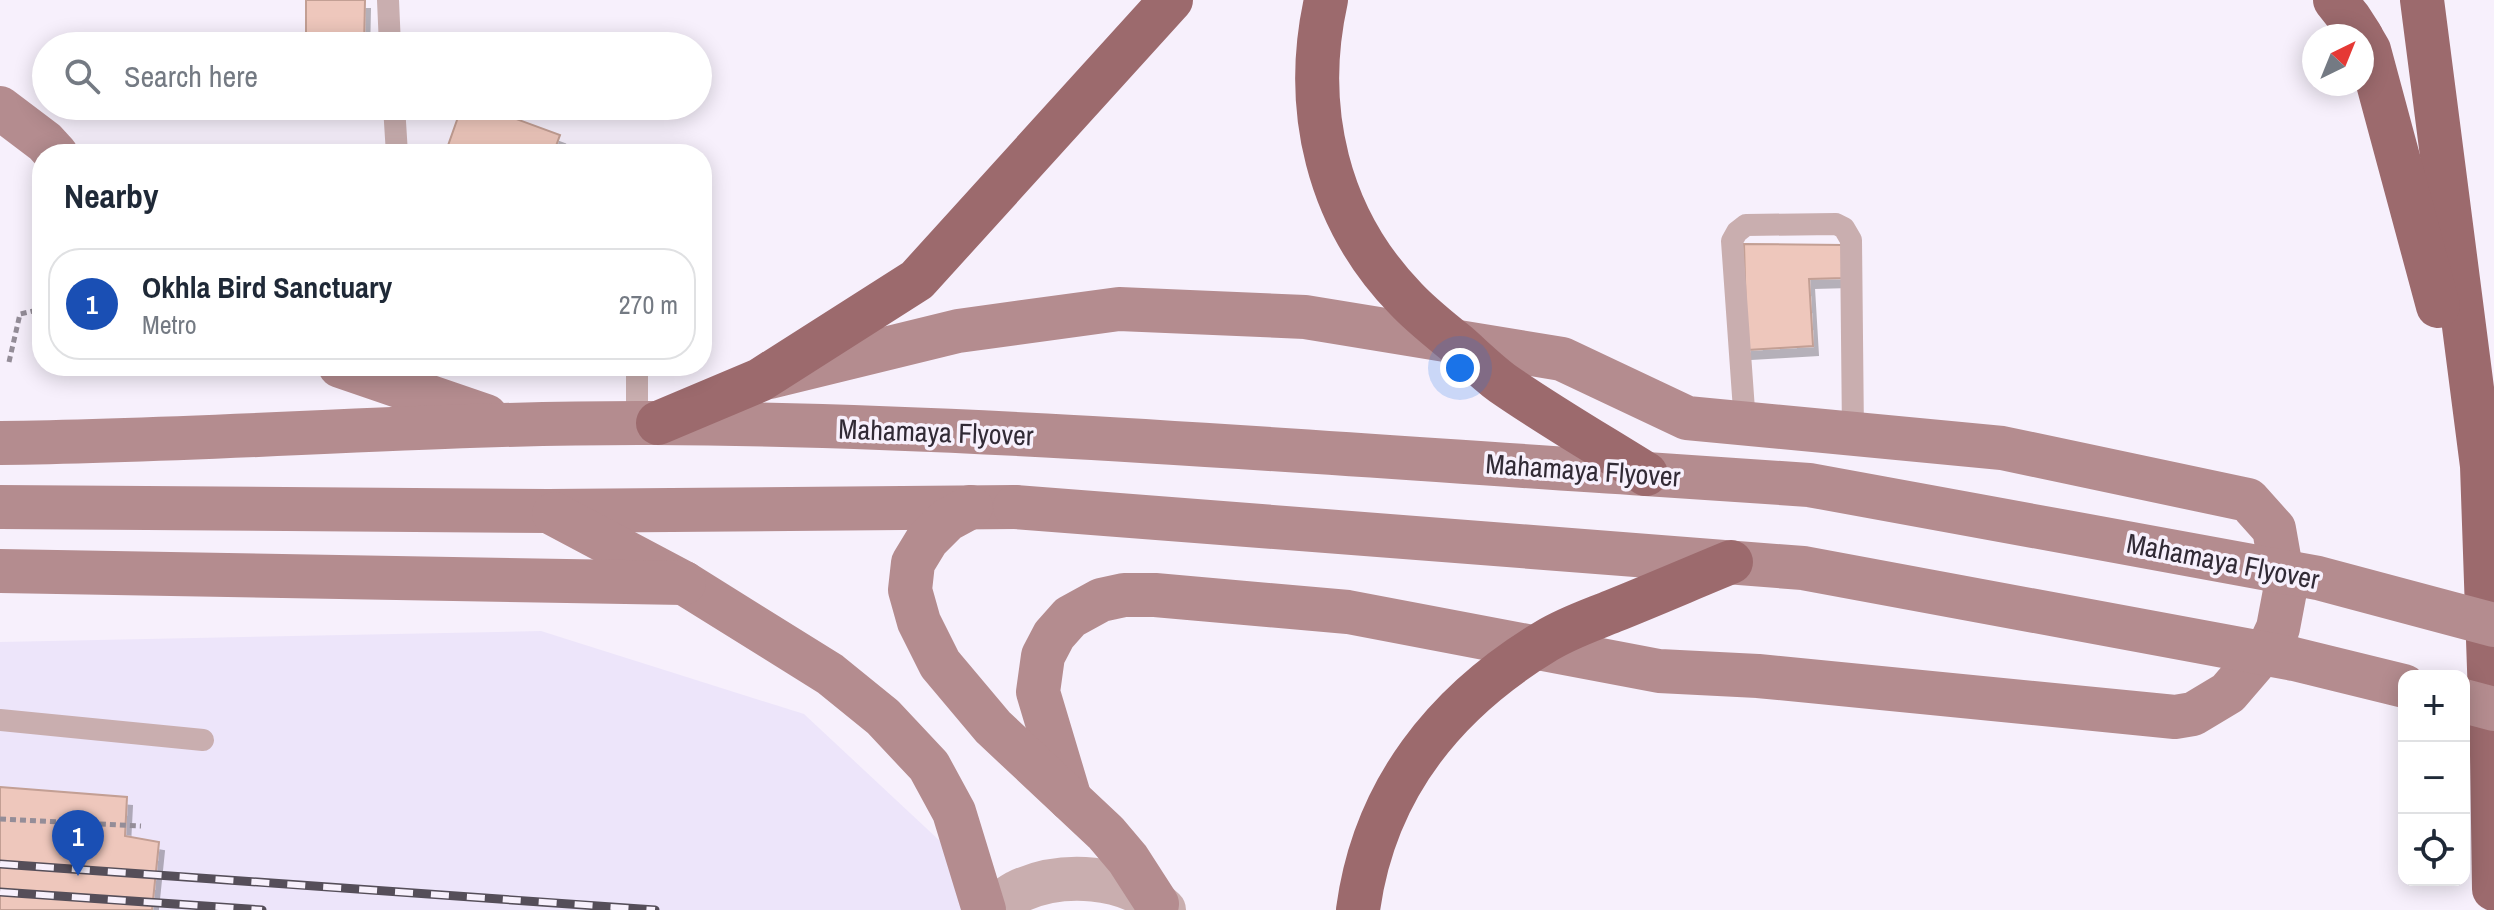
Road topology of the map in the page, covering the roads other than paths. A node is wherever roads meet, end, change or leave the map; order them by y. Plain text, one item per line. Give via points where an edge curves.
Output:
1 (388, 0) edge
2 (1171, 0) edge
3 (1326, 0) edge
4 (2335, 0) edge
5 (2422, 0) edge
6 (2353, 24) edge
7 (389, 32) edge
8 (2374, 68) edge
9 (0, 108) edge
10 (395, 120) edge
11 (47, 144) edge
12 (396, 144) edge
13 (369, 376) edge
14 (639, 376) edge
15 (760, 380) junction
16 (507, 423) junction
17 (647, 423) junction
18 (1745, 424) junction
19 (1853, 434) junction
20 (0, 443) edge
21 (2482, 466) junction
22 (1646, 474) junction
23 (0, 507) edge
24 (971, 507) junction
25 (548, 511) junction
26 (1731, 562) junction
27 (0, 571) edge
28 (684, 583) junction
29 (2494, 625) edge
30 (2398, 685) edge
31 (2470, 703) edge
32 (2494, 709) edge
33 (0, 720) edge
34 (203, 740) dead end
35 (2492, 755) edge
36 (1070, 799) junction
37 (2494, 889) edge
38 (1160, 907) edge
39 (984, 910) edge
40 (991, 910) edge
41 (1358, 910) edge
42 (2466, 910) edge

1 - 7 lane
2 - 15 highway via 917,280
3 - 22 highway, bridge via 1316,69 1322,140 1335,186 1381,270 1405,298 1501,382
4 - 6 highway
5 - 21 highway
8 - 21 highway
9 - 11 main road
10 - 12 lane
13 - 16 main road
14 - 17 lane
15 - 17 highway
15 - 18 main road via 958,331 1119,309 1305,317 1562,359 1687,418
16 - 17 main road, Mahamaya Flyover
16 - 20 main road, Mahamaya Flyover
17 - 22 main road, Mahamaya Flyover via 951,430
18 - 19 main road
18 - 19 lane via 1732,241 1746,225 1836,224 1851,240
19 - 36 main road via 2002,448 2248,500 2274,529 2285,591 2271,643 2228,693 2193,714 2175,717 1659,671 1348,612 1124,595 1090,604 1070,617 1043,656 1038,692
21 - 35 highway
22 - 29 main road, Mahamaya Flyover, bridge via 1809,485 2318,578
23 - 25 main road
24 - 25 main road
24 - 26 main road, bridge
24 - 36 main road via 947,520 913,563 910,590 919,622 940,664 993,727
25 - 28 main road
26 - 30 main road, bridge via 1803,568 2264,653
26 - 41 highway, bridge via 1548,640 1473,693 1427,742 1392,799 1368,862
27 - 28 main road
28 - 39 main road via 830,674 883,717 929,766 954,812
31 - 32 main road, bridge
33 - 34 lane
35 - 37 highway
35 - 42 highway
36 - 38 main road via 1128,859
38 - 40 street via 1125,886 1088,878 1051,880 1016,893

